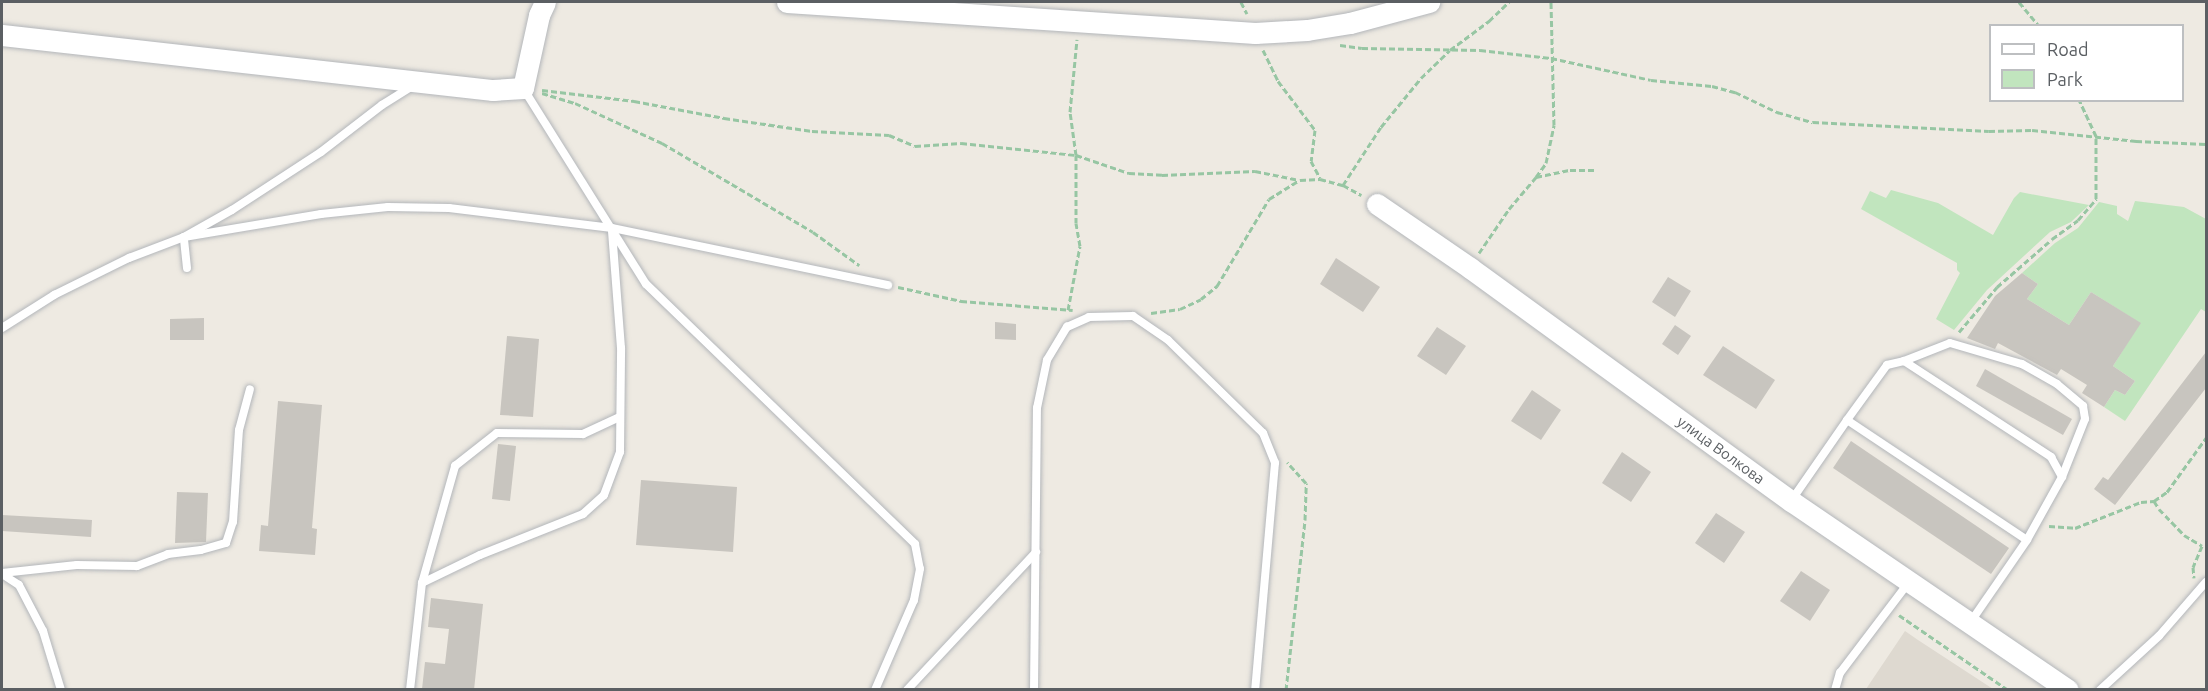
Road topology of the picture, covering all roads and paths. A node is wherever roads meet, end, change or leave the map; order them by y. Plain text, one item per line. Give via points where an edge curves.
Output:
1 (545, 2) edge
2 (787, 2) edge
3 (1241, 2) edge
4 (1429, 2) edge
5 (1509, 2) edge
6 (1551, 2) edge
7 (2019, 2) edge
8 (1079, 22) junction
9 (2037, 24) edge
10 (1255, 33) junction
11 (2, 35) edge
12 (1338, 45) dead end
13 (1450, 50) junction
14 (1551, 58) junction
15 (422, 80) junction
16 (523, 88) junction
17 (2080, 102) edge
18 (2096, 136) junction
19 (2206, 144) edge
20 (1076, 155) junction
21 (1598, 170) dead end
22 (1536, 177) junction
23 (1320, 179) junction
24 (1300, 180) junction
25 (1343, 185) junction
26 (1377, 204) joint
27 (612, 228) junction
28 (184, 237) junction
29 (860, 265) dead end
30 (187, 268) dead end
31 (1470, 268) junction
32 (888, 285) joint
33 (1068, 310) junction
34 (1079, 311) dead end
35 (1133, 316) junction
36 (2, 328) edge
37 (1950, 343) junction
38 (1904, 361) junction
39 (250, 389) dead end
40 (619, 417) junction
41 (1847, 420) junction
42 (2206, 438) edge
43 (1284, 458) dead end
44 (2062, 477) junction
45 (1791, 501) junction
46 (2154, 501) junction
47 (2036, 525) junction
48 (2027, 540) junction
49 (1036, 552) junction
50 (2, 573) edge
51 (1909, 582) junction
52 (2206, 582) edge
53 (422, 583) junction
54 (2195, 592) junction
55 (1890, 609) junction
56 (1970, 624) junction
57 (61, 690) edge
58 (410, 690) edge
59 (875, 690) edge
60 (907, 690) edge
61 (1034, 690) edge
62 (1255, 690) edge
63 (1286, 690) edge
64 (1835, 690) edge
65 (2008, 690) edge
66 (2068, 690) edge
67 (2100, 690) edge

1 - 16 street
2 - 8 street
3 - 10 path
4 - 10 street via 1350,23
5 - 13 path
6 - 14 path
7 - 9 path
8 - 10 street
8 - 20 path via 1070,112
10 - 23 path via 1278,81 1315,130 1311,161
11 - 15 street
12 - 13 path
13 - 14 path
13 - 25 path via 1381,127
14 - 18 path via 1651,80 1712,86 1813,122
14 - 22 path via 1552,144
15 - 16 street via 494,90
15 - 28 lane via 321,152
16 - 20 path via 634,101 812,130 889,135 915,146 961,143
16 - 27 lane
16 - 29 path via 575,103 662,143 813,232
17 - 18 path
18 - 19 path
18 - 37 path via 2096,199 2079,220 1986,298
20 - 24 path via 1129,173 1162,176 1255,171
20 - 33 path via 1080,246
21 - 22 path via 1570,170
22 - 31 path via 1509,209
23 - 24 path
23 - 25 path
24 - 35 path via 1269,199 1217,286 1180,309
25 - 26 path
26 - 31 street, улица Волкова
27 - 28 lane via 449,208 388,207
27 - 32 lane
27 - 40 lane via 621,348
27 - 59 lane via 646,284 915,544 920,569 914,600
28 - 30 lane
28 - 36 lane via 129,258 54,295
31 - 45 street, улица Волкова
32 - 33 path via 961,301
33 - 34 path
35 - 49 lane via 1089,316 1067,327 1047,360 1036,408
35 - 62 lane via 1168,340 1263,433 1275,463
37 - 38 lane
37 - 44 lane via 2022,364 2057,384 2083,406 2085,419
38 - 41 lane via 1887,364
38 - 44 lane via 2051,457
39 - 50 lane via 239,430 233,522 226,543 168,554 137,566 77,565
40 - 53 lane via 620,452 604,495 583,514
40 - 53 lane via 583,434 497,433 455,466
41 - 45 lane
41 - 48 lane
42 - 46 path via 2167,492
43 - 63 path via 1306,483
44 - 47 lane
45 - 51 street, улица Волкова
46 - 47 path via 2140,502 2075,528
46 - 54 path via 2184,535 2202,546 2193,567
47 - 48 lane
48 - 56 lane
49 - 60 lane
49 - 61 lane
50 - 57 lane via 19,585 43,631
51 - 55 lane
51 - 56 street, улица Волкова
52 - 54 lane
53 - 58 lane
54 - 67 lane via 2158,636
55 - 64 lane via 1840,673
55 - 65 path
56 - 66 street, улица Волкова

